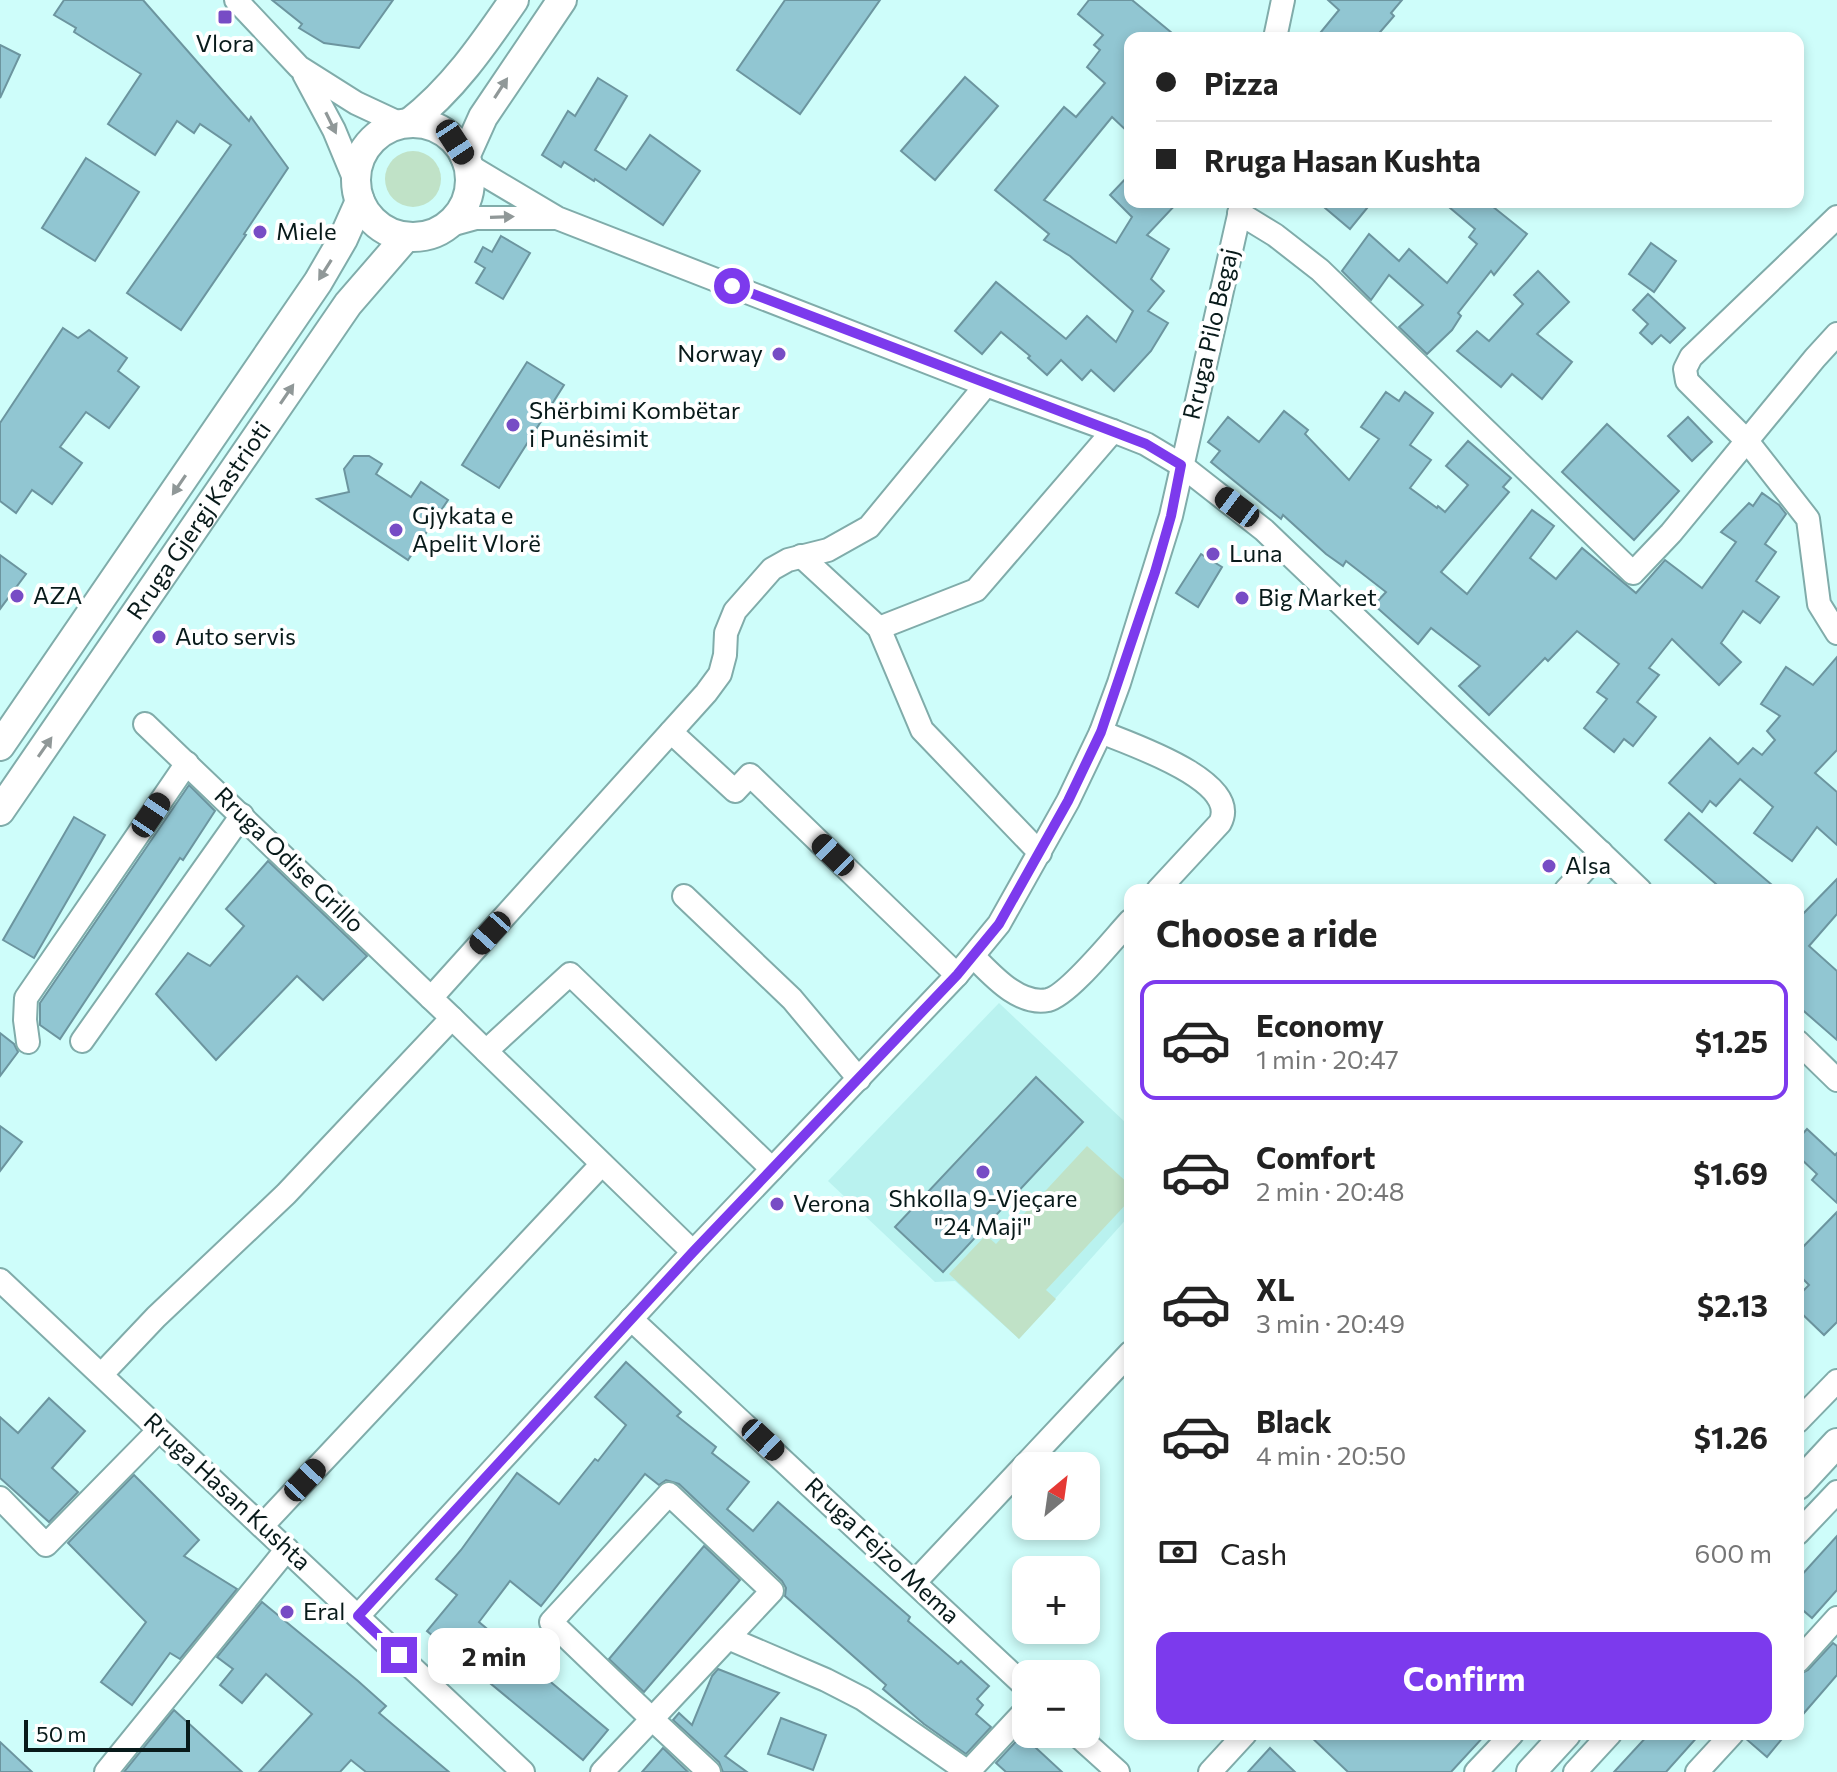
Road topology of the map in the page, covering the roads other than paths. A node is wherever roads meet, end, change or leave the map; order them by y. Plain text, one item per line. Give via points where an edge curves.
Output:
1 (236, 0) edge
2 (514, 0) edge
3 (562, 0) edge
4 (1283, 0) edge
5 (1276, 32) edge
6 (299, 67) junction
7 (405, 124) junction
8 (466, 161) junction
9 (358, 192) junction
10 (1240, 208) edge
11 (1837, 217) edge
12 (557, 218) junction
13 (447, 226) junction
14 (406, 237) junction
15 (1837, 334) edge
16 (986, 385) junction
17 (1113, 431) junction
18 (1747, 441) junction
19 (1181, 465) junction
20 (801, 556) junction
21 (879, 628) junction
22 (1837, 633) edge
23 (145, 724) dead end
24 (671, 732) junction
25 (1101, 732) junction
26 (0, 746) edge
27 (187, 763) junction
28 (0, 811) edge
29 (242, 815) junction
30 (1601, 852) junction
31 (1040, 853) junction
32 (1164, 884) edge
33 (1572, 884) edge
34 (1634, 884) edge
35 (684, 896) dead end
36 (1124, 927) edge
37 (974, 957) junction
38 (957, 975) junction
39 (431, 998) junction
40 (452, 1018) junction
41 (82, 1041) dead end
42 (28, 1042) dead end
43 (1804, 1048) edge
44 (486, 1051) junction
45 (859, 1079) junction
46 (1837, 1080) edge
47 (602, 1164) junction
48 (772, 1169) junction
49 (693, 1252) junction
50 (0, 1280) edge
51 (631, 1319) junction
52 (1124, 1359) edge
53 (102, 1374) junction
54 (1837, 1381) edge
55 (1804, 1415) edge
56 (159, 1430) junction
57 (1837, 1443) edge
58 (1804, 1479) edge
59 (1837, 1492) edge
60 (0, 1498) edge
61 (262, 1526) junction
62 (1804, 1527) edge
63 (287, 1549) junction
64 (915, 1582) junction
65 (358, 1616) junction
66 (1837, 1618) edge
67 (728, 1638) junction
68 (1804, 1654) edge
69 (1012, 1674) edge
70 (652, 1719) junction
71 (1012, 1725) edge
72 (1239, 1740) edge
73 (1506, 1740) edge
74 (1560, 1740) edge
75 (1604, 1740) edge
76 (1726, 1740) edge
77 (1091, 1748) edge
78 (106, 1772) edge
79 (523, 1772) edge
80 (602, 1772) edge
81 (709, 1772) edge
82 (968, 1772) edge
83 (1118, 1772) edge
84 (1210, 1772) edge
85 (1476, 1772) edge
86 (1531, 1772) edge
87 (1575, 1772) edge
88 (1697, 1772) edge

1 - 6 street
2 - 7 main road via 461,74
8 -> 3 main road via 483,117
4 - 5 street
6 - 7 street via 356,103
6 -> 9 street via 334,130
7 - 8 main road via 442,131
7 - 9 main road via 367,145 357,169
8 - 12 street
8 - 13 main road via 469,192
9 - 14 main road via 378,225
9 -> 26 main road, Rruga Gjergj Kastrioti via 343,239 318,282
10 - 18 street via 1320,270 1633,573
10 - 19 street, Rruga Pilo Begaj
11 - 18 street via 1691,357 1685,369 1687,381
13 -> 12 street via 476,218
12 - 16 street
13 - 14 main road
28 -> 14 main road, Rruga Gjergj Kastrioti via 348,304
15 - 18 street
16 - 17 street
16 - 20 street via 869,527 828,550
17 - 19 street
17 - 21 street via 976,590
18 - 22 street via 1808,519 1819,604
19 - 25 street, Rruga Pilo Begaj via 1155,572
19 - 30 street via 1264,530
20 - 21 street
20 - 24 street via 772,569 735,611 720,674
21 - 31 street via 922,730
23 - 27 street, Rruga Odise Grillo
24 - 38 street via 735,791 750,775
24 - 39 street
25 - 31 street, Rruga Pilo Begaj
25 - 32 street via 1185,768 1223,802 1220,823
27 - 29 street, Rruga Odise Grillo
27 - 42 street via 26,998
29 - 39 street, Rruga Odise Grillo
29 - 41 street
30 - 33 street
30 - 34 street
31 - 37 street, Rruga Pilo Begaj
35 - 45 street via 792,999
36 - 37 street via 1065,991 1048,1000 1012,991
37 - 38 street, Rruga Pilo Begaj
38 - 45 street, Rruga Pilo Begaj
39 - 40 street, Rruga Odise Grillo
40 - 44 street
40 - 53 street via 286,1194
43 - 46 street
44 - 47 street
44 - 48 street via 570,974
45 - 48 street, Rruga Pilo Begaj
47 - 49 street
47 - 61 street
48 - 49 street, Rruga Pilo Begaj
49 - 51 street, Rruga Pilo Begaj
50 - 53 street, Rruga Hasan Kushta
51 - 64 street, Rruga Fejzo Mema
51 - 65 street, Rruga Pilo Begaj
52 - 64 street
53 - 56 street, Rruga Hasan Kushta
54 - 55 street
56 - 60 street via 46,1545
56 - 61 street, Rruga Hasan Kushta
57 - 58 main road
59 - 62 street
61 - 63 street, Rruga Hasan Kushta
63 - 65 street, Rruga Hasan Kushta
63 - 78 street
64 - 69 street, Rruga Fejzo Mema
65 - 79 street, Rruga Hasan Kushta
66 - 68 street
67 - 70 street
67 - 70 street via 772,1591 669,1494 551,1622
67 - 82 street via 863,1699
70 - 80 street
70 - 81 street
71 - 82 street
72 - 84 street
73 - 85 street
74 - 86 main road
75 - 87 street
76 - 88 street
77 - 83 street

